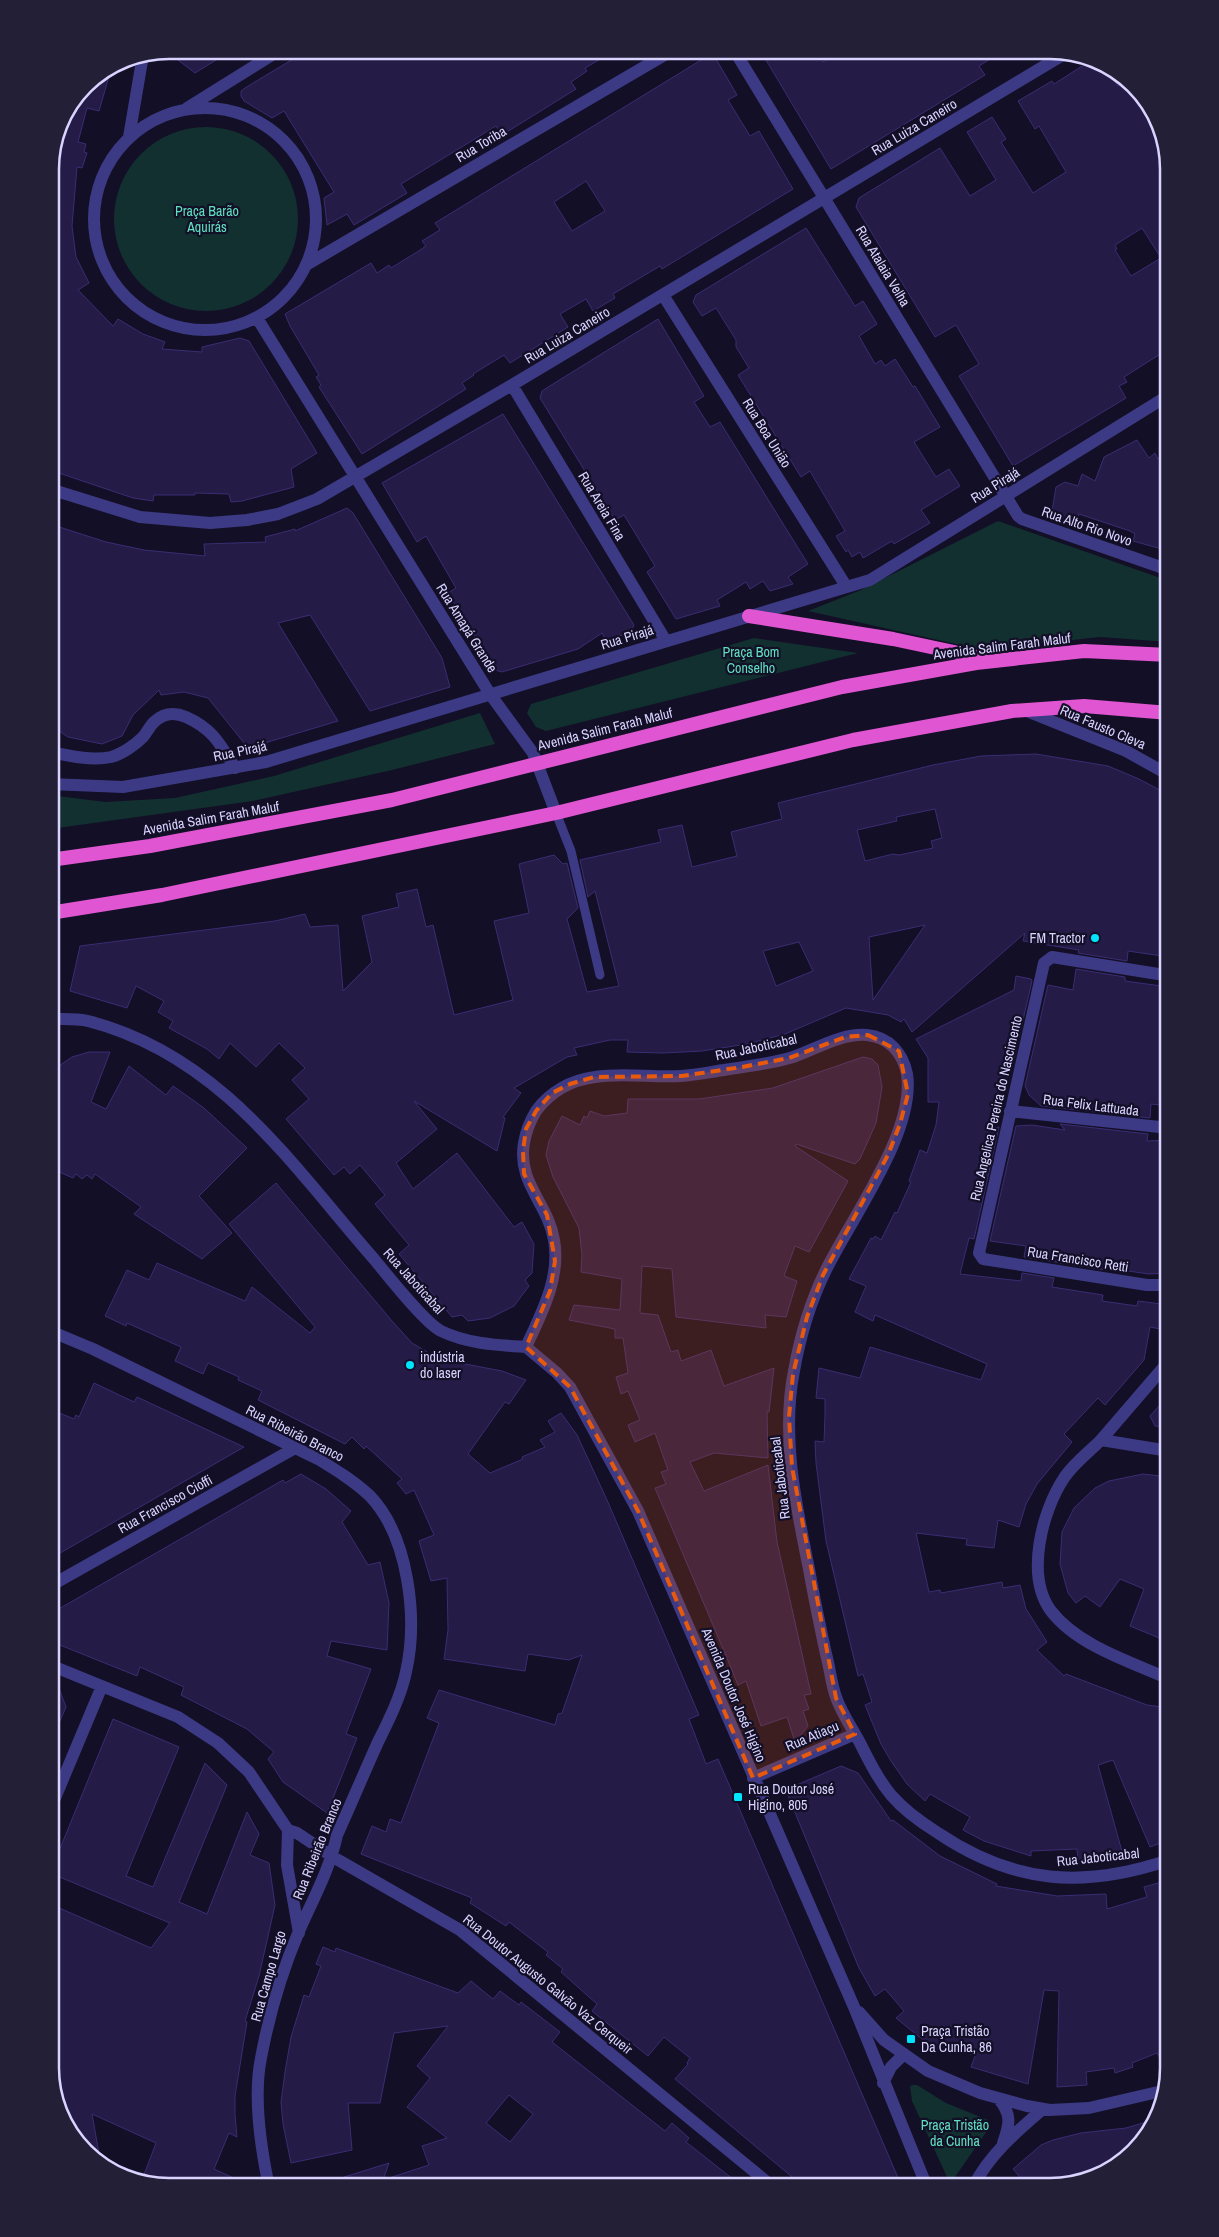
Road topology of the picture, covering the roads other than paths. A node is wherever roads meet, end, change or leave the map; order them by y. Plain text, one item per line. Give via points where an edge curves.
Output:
1 (266, 59) edge
2 (658, 59) edge
3 (739, 59) edge
4 (1056, 59) edge
5 (142, 63) edge
6 (187, 108) junction
7 (128, 137) junction
8 (824, 198) junction
9 (306, 265) junction
10 (663, 295) junction
11 (257, 318) junction
12 (512, 385) junction
13 (1160, 401) edge
14 (355, 477) junction
15 (59, 492) edge
16 (1006, 496) junction
17 (1160, 567) edge
18 (846, 586) junction
19 (750, 616) junction
20 (666, 642) junction
21 (1160, 655) edge
22 (998, 661) junction
23 (490, 694) junction
24 (1024, 710) junction
25 (1160, 712) edge
26 (59, 754) edge
27 (537, 763) junction
28 (235, 768) junction
29 (1160, 770) edge
30 (59, 784) edge
31 (556, 813) junction
32 (59, 859) edge
33 (59, 912) edge
34 (1160, 974) edge
35 (600, 975) dead end
36 (59, 1019) edge
37 (1010, 1110) junction
38 (1160, 1127) edge
39 (983, 1259) joint
40 (1160, 1285) edge
41 (59, 1335) edge
42 (526, 1348) junction
43 (1160, 1371) edge
44 (1101, 1440) junction
45 (295, 1448) junction
46 (1160, 1450) edge
47 (59, 1581) edge
48 (59, 1669) edge
49 (1160, 1674) edge
50 (102, 1686) junction
51 (855, 1734) junction
52 (753, 1778) junction
53 (59, 1789) edge
54 (288, 1830) junction
55 (333, 1857) junction
56 (1160, 1863) edge
57 (299, 1933) junction
58 (854, 2007) junction
59 (904, 2054) junction
60 (883, 2083) junction
61 (1157, 2092) edge
62 (998, 2098) junction
63 (1043, 2109) junction
64 (1001, 2147) junction
65 (268, 2178) edge
66 (762, 2178) edge
67 (922, 2178) edge
68 (978, 2178) edge

1 - 6 street
2 - 9 street, Rua Toriba
3 - 8 street, Rua Atalaia Velha
4 - 8 street, Rua Luiza Caneiro
5 - 7 street
6 - 7 street via 156,119
6 - 9 street via 221,108 254,118 282,138 303,165 314,198 316,232
7 - 11 street via 108,163 95,197 94,233 104,268 124,298 153,319 187,330 223,330
8 - 10 street, Rua Luiza Caneiro
8 - 16 street, Rua Atalaia Velha
9 - 11 street via 286,296
10 - 12 street, Rua Luiza Caneiro
10 - 18 street, Rua Boa União
11 - 14 street, Rua Amapá Grande
12 - 14 street, Rua Luiza Caneiro
12 - 20 street, Rua Areia Fina
13 - 16 street, Rua Pirajá
14 - 15 street, Rua Luiza Caneiro via 317,499 278,514 210,523 140,517
14 - 23 street, Rua Amapá Grande
16 - 17 street, Rua Alto Rio Novo via 1022,520
16 - 18 street, Rua Pirajá via 870,580
18 - 19 street, Rua Pirajá
19 - 20 street, Rua Pirajá
19 - 22 highway via 893,639
20 - 23 street, Rua Pirajá
21 - 22 highway, Avenida Salim Farah Maluf via 1084,651
22 - 27 highway, Avenida Salim Farah Maluf via 842,687
23 - 27 street, Rua Amapá Grande
23 - 28 street, Rua Pirajá via 266,762
24 - 25 highway via 1084,706
24 - 29 street, Rua Fausto Cleva via 1126,751
24 - 31 highway via 853,740
26 - 28 street via 111,757 129,749 154,722 167,714 178,714 202,724
27 - 31 street, Rua Amapá Grande
27 - 32 highway, Avenida Salim Farah Maluf via 392,800 150,846
28 - 30 street, Rua Pirajá via 123,787
31 - 33 highway via 162,895
31 - 35 lane, Rua Amapá Grande via 571,851
34 - 37 street, Rua Angelica Pereira do Nascimento via 1052,957 1044,963
36 - 42 street, Rua Jaboticabal via 87,1021 144,1042 184,1064 228,1095 275,1143 439,1330 468,1342
37 - 38 street, Rua Felix Lattuada
37 - 39 street, Rua Angelica Pereira do Nascimento via 979,1253
39 - 40 street, Rua Francisco Retti
41 - 45 street, Rua Ribeirão Branco
42 - 51 street, Rua Jaboticabal via 550,1291 555,1261 554,1240 547,1215 524,1174 523,1151 530,1123 552,1093 594,1077 682,1076 789,1058 845,1037 868,1035 899,1051 906,1072 908,1094 900,1124 888,1155 823,1275 807,1317 793,1374 789,1417 792,1467 817,1612 836,1698
42 - 52 street, Avenida Doutor José Higino via 570,1387 638,1511
43 - 44 street
44 - 46 street
44 - 49 street via 1065,1476 1050,1500 1042,1527 1039,1586 1051,1611 1074,1632 1101,1650
45 - 47 street, Rua Francisco Cioffi
45 - 55 street, Rua Ribeirão Branco via 348,1477 371,1498 390,1526 412,1599 406,1672 393,1709 336,1835
48 - 50 street
50 - 53 street
50 - 54 street via 178,1717 218,1743 249,1772
51 - 52 street, Rua Atiaçu
51 - 56 street, Rua Jaboticabal via 893,1797 965,1852 1000,1867 1033,1876 1066,1879 1140,1869
52 - 58 street, Avenida Doutor José Higino
54 - 55 street, Rua Doutor Augusto Galvão Vaz Cerqueir
54 - 57 street, Rua Campo Largo via 287,1865
55 - 57 street, Rua Ribeirão Branco
55 - 66 street, Rua Doutor Augusto Galvão Vaz Cerqueir via 460,1930
57 - 65 street, Rua Campo Largo via 277,1994 260,2060 258,2114
58 - 59 street via 884,2040
58 - 60 street, Avenida Doutor José Higino
59 - 60 street via 891,2067
59 - 62 street via 928,2071
60 - 67 street, Avenida Doutor José Higino
61 - 63 street via 1089,2108
62 - 63 street
62 - 64 street via 1008,2108 1009,2126
63 - 64 street
64 - 68 street

